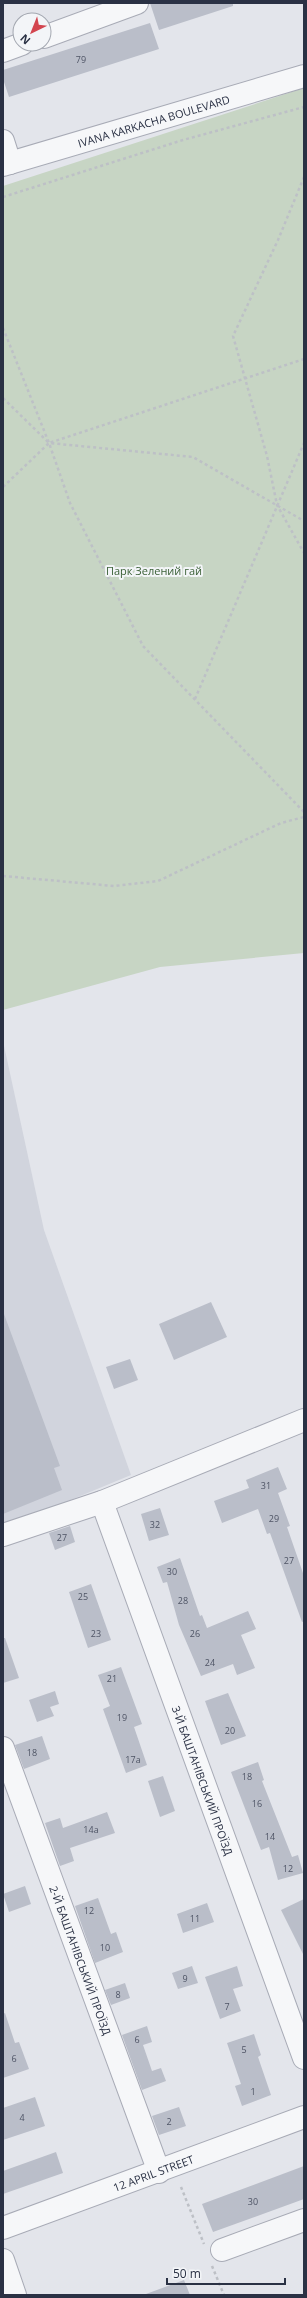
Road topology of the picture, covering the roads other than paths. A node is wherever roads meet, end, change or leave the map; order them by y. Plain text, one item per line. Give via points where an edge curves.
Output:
1 (137, 3) edge
2 (52, 33) edge
3 (304, 76) edge
4 (3, 140) edge
5 (6, 164) edge
6 (302, 1428) edge
7 (102, 1502) junction
8 (3, 1535) edge
9 (3, 1748) edge
10 (304, 2058) edge
11 (304, 2117) edge
12 (159, 2172) junction
13 (304, 2220) edge
14 (3, 2228) edge
15 (213, 2253) road end
16 (3, 2260) edge
17 (15, 2295) edge

1 - 2 street
3 - 5 street, IVANA KARKACHA BOULEVARD
4 - 5 street
6 - 7 street
7 - 8 street
7 - 10 street, 3-Й БАШТАНІВСЬКИЙ ПРОЇЗД
9 - 12 street, 2-Й БАШТАНІВСЬКИЙ ПРОЇЗД
11 - 12 street, 12 APRIL STREET
12 - 14 street, 12 APRIL STREET
13 - 15 street
16 - 17 street

